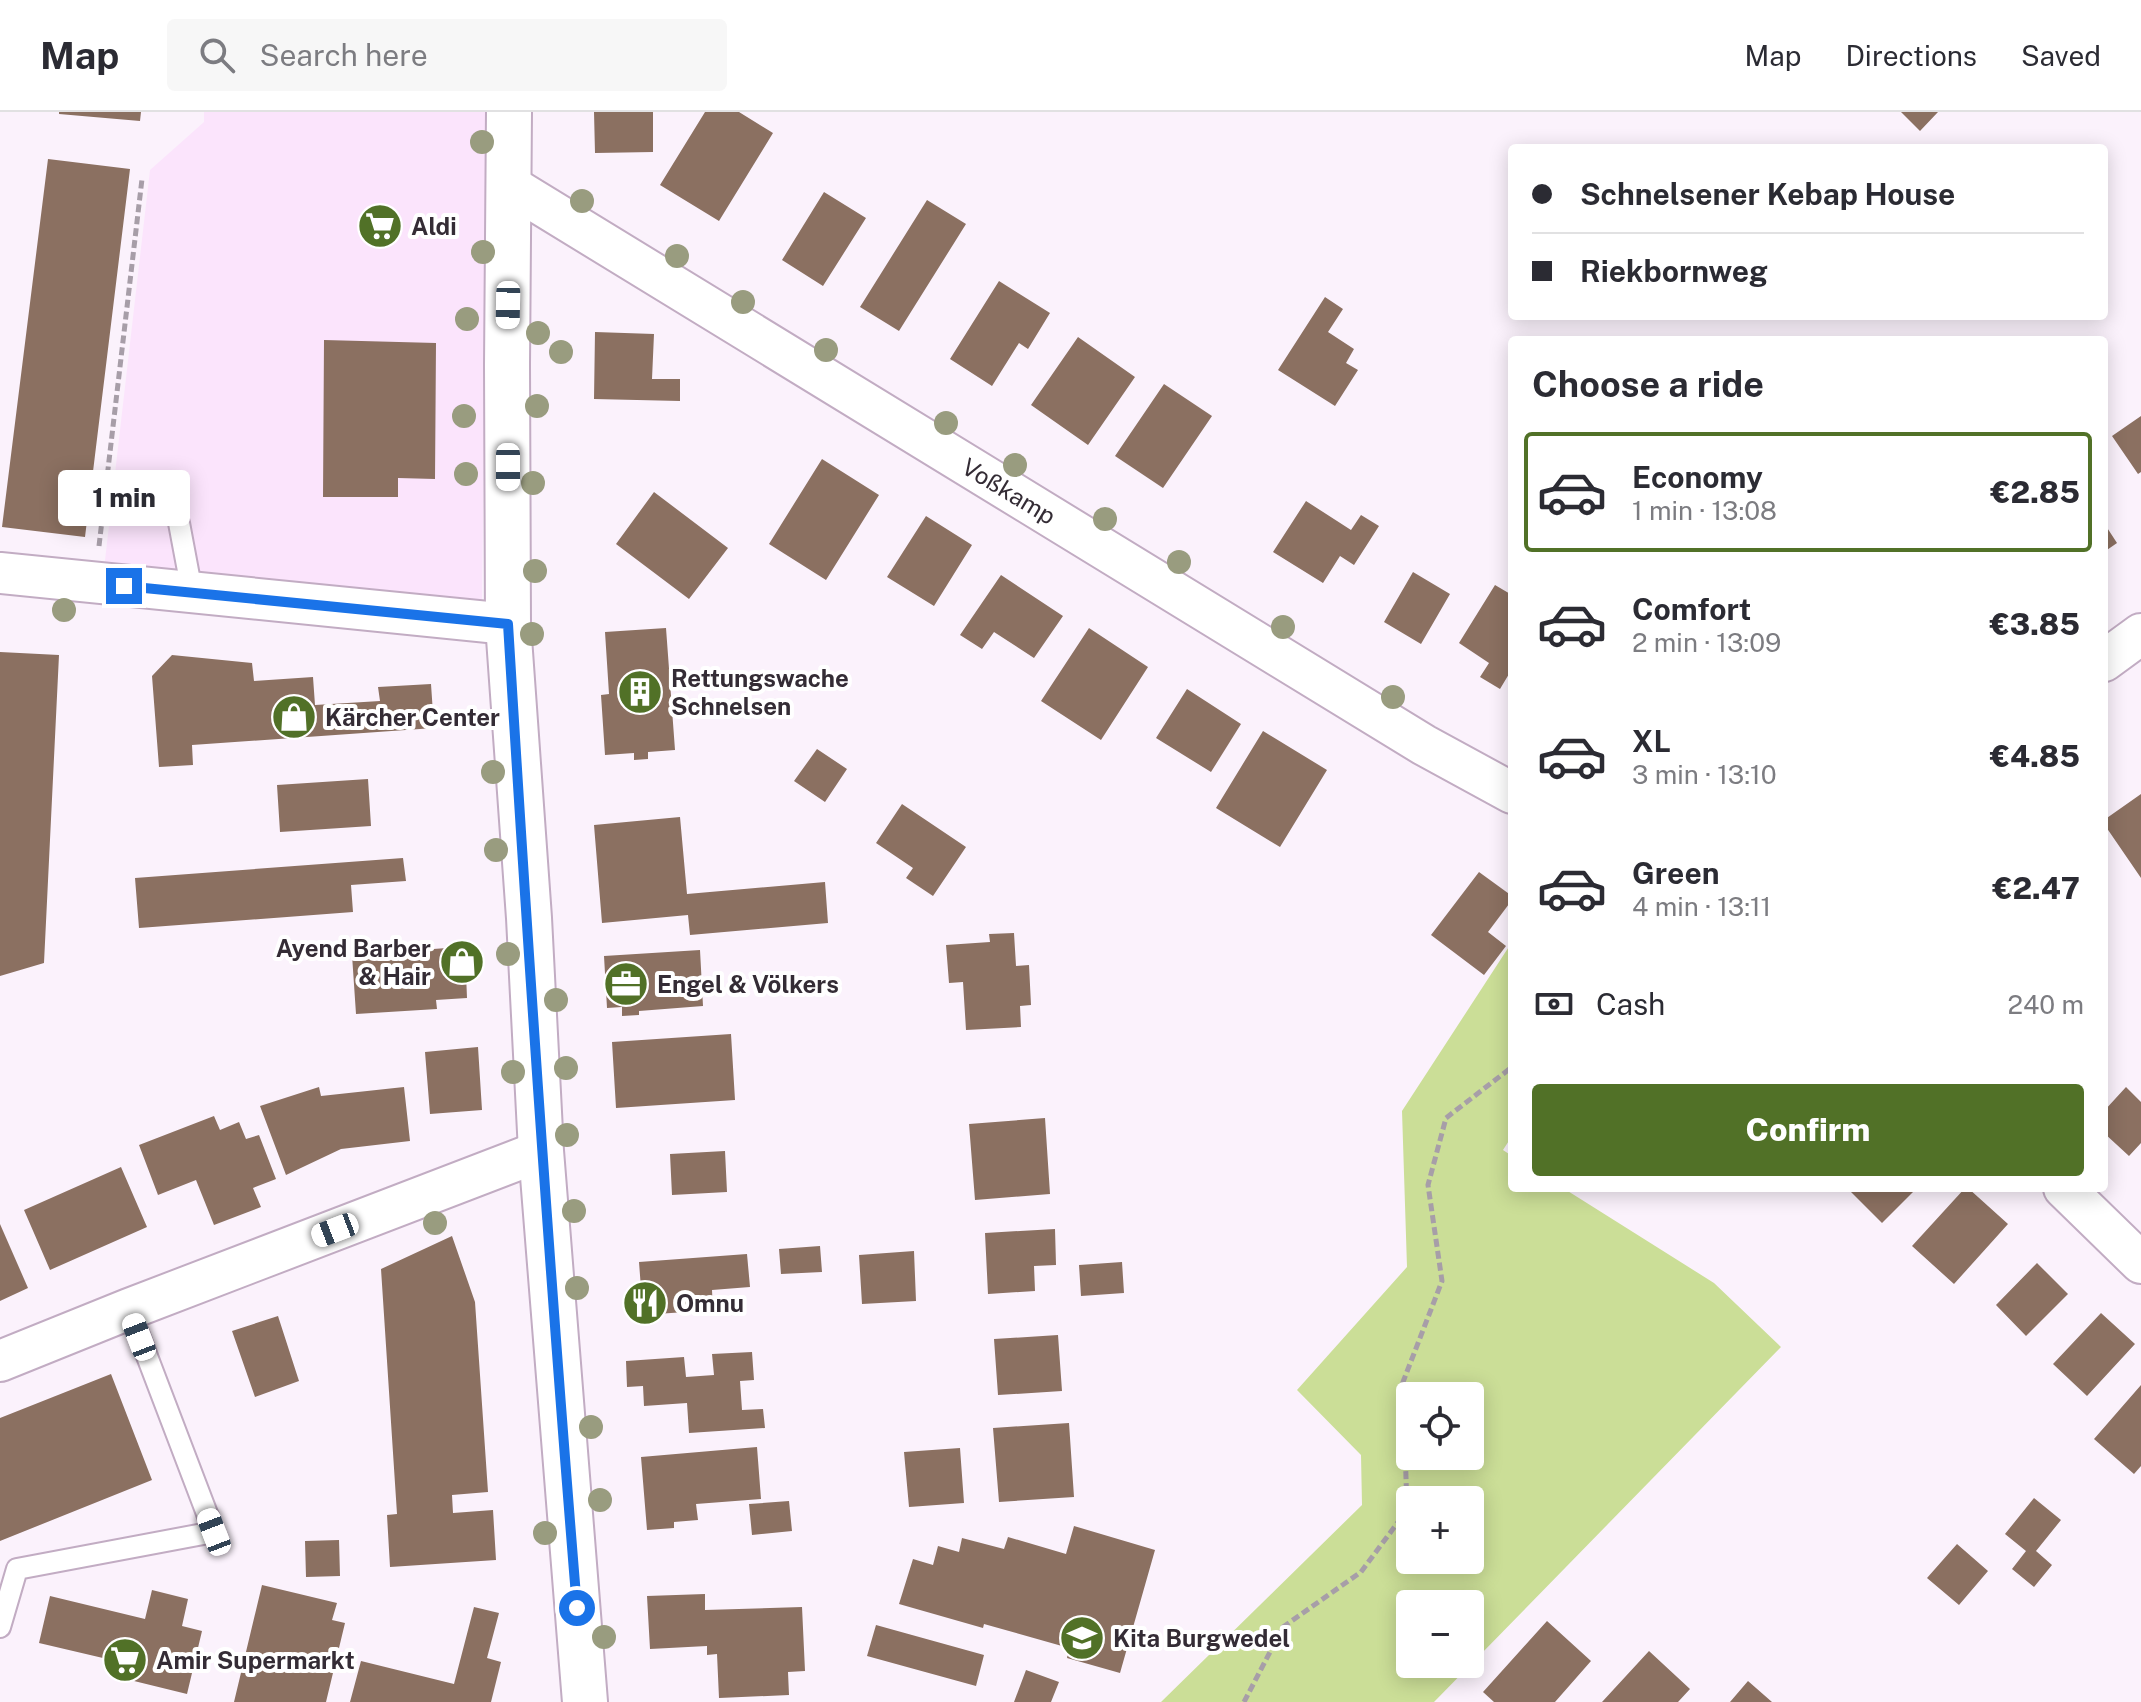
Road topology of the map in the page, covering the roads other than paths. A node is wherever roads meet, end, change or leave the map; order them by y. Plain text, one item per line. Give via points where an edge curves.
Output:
1 (509, 112) edge
2 (509, 185) junction
3 (179, 523) dead end
4 (0, 573) edge
5 (192, 592) junction
6 (508, 624) junction
7 (2141, 634) edge
8 (2108, 658) edge
9 (1508, 791) edge
10 (541, 1151) junction
11 (2068, 1192) edge
12 (2141, 1263) edge
13 (129, 1309) junction
14 (0, 1361) edge
15 (0, 1627) edge
16 (585, 1702) edge

1 - 2 main road
2 - 6 main road
2 - 9 street, Voßkamp via 1424,745
3 - 5 lane
4 - 5 street
5 - 6 street
6 - 10 main road
7 - 8 street
10 - 13 street
10 - 16 main road
11 - 12 street
13 - 14 street
13 - 15 lane via 214,1532 17,1569

